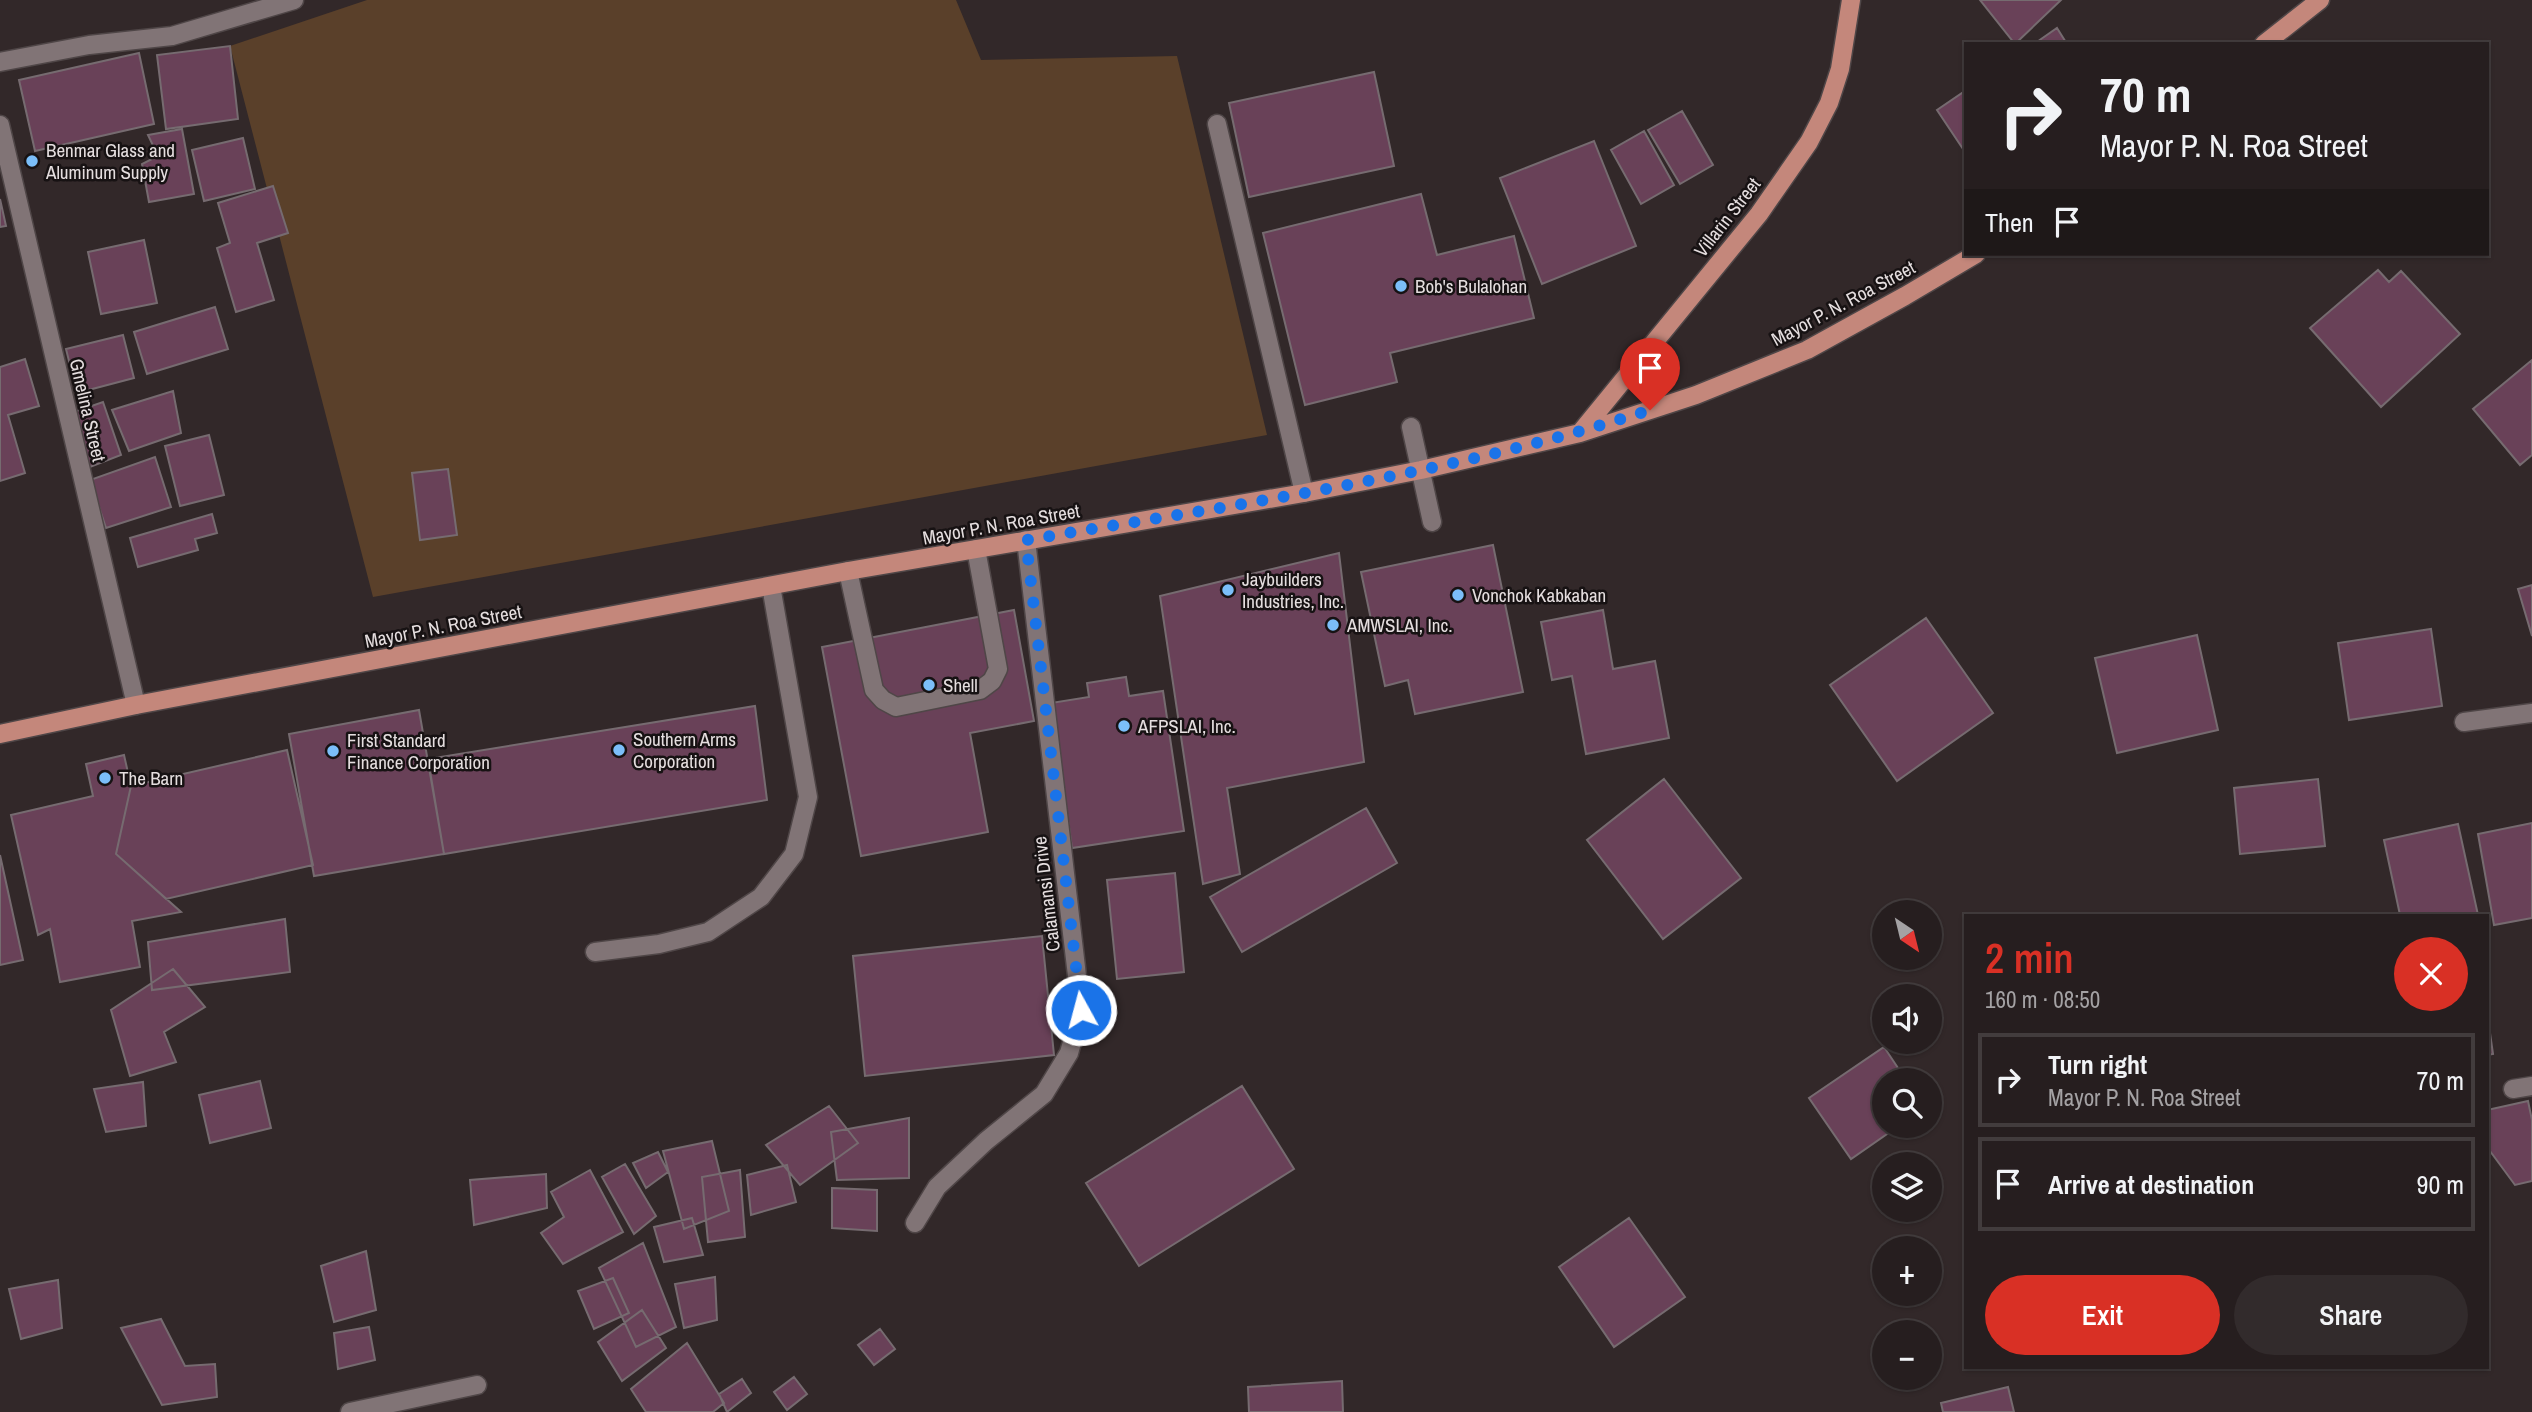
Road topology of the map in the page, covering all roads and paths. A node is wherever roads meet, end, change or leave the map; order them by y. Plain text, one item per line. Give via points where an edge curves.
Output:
1 (293, 0) edge
2 (1851, 0) edge
3 (2320, 0) edge
4 (2267, 42) edge
5 (0, 62) edge
6 (1217, 124) dead end
7 (0, 125) edge
8 (1973, 256) edge
9 (1411, 427) dead end
10 (1580, 432) junction
11 (1421, 470) junction
12 (1304, 493) junction
13 (1433, 522) dead end
14 (1026, 540) junction
15 (976, 550) junction
16 (849, 571) junction
17 (771, 586) junction
18 (136, 705) junction
19 (2532, 713) edge
20 (2464, 722) dead end
21 (0, 734) edge
22 (595, 952) dead end
23 (2532, 1086) edge
24 (2513, 1089) dead end
25 (915, 1223) dead end
26 (477, 1385) dead end
27 (350, 1412) edge

1 - 5 street via 172,36 89,45
2 - 10 main road, Villarin Street via 1840,69 1809,142 1759,214
3 - 4 main road
6 - 12 street
7 - 18 street, Gmelina Street
8 - 10 main road, Mayor P. N. Roa Street via 1807,350 1696,395
9 - 11 street
10 - 11 main road, Mayor P. N. Roa Street
11 - 12 main road, Mayor P. N. Roa Street
11 - 13 street
12 - 14 main road, Mayor P. N. Roa Street
14 - 15 main road, Mayor P. N. Roa Street
14 - 25 street, Calamansi Drive via 1081,1010 1069,1053 1044,1094 937,1187
15 - 16 main road, Mayor P. N. Roa Street
15 - 16 street via 998,669 992,681 980,691 896,707 874,690
16 - 17 main road, Mayor P. N. Roa Street
17 - 18 main road, Mayor P. N. Roa Street
17 - 22 street via 808,797 794,854 761,897 708,932
18 - 21 main road, Mayor P. N. Roa Street
19 - 20 street
23 - 24 street
26 - 27 street

